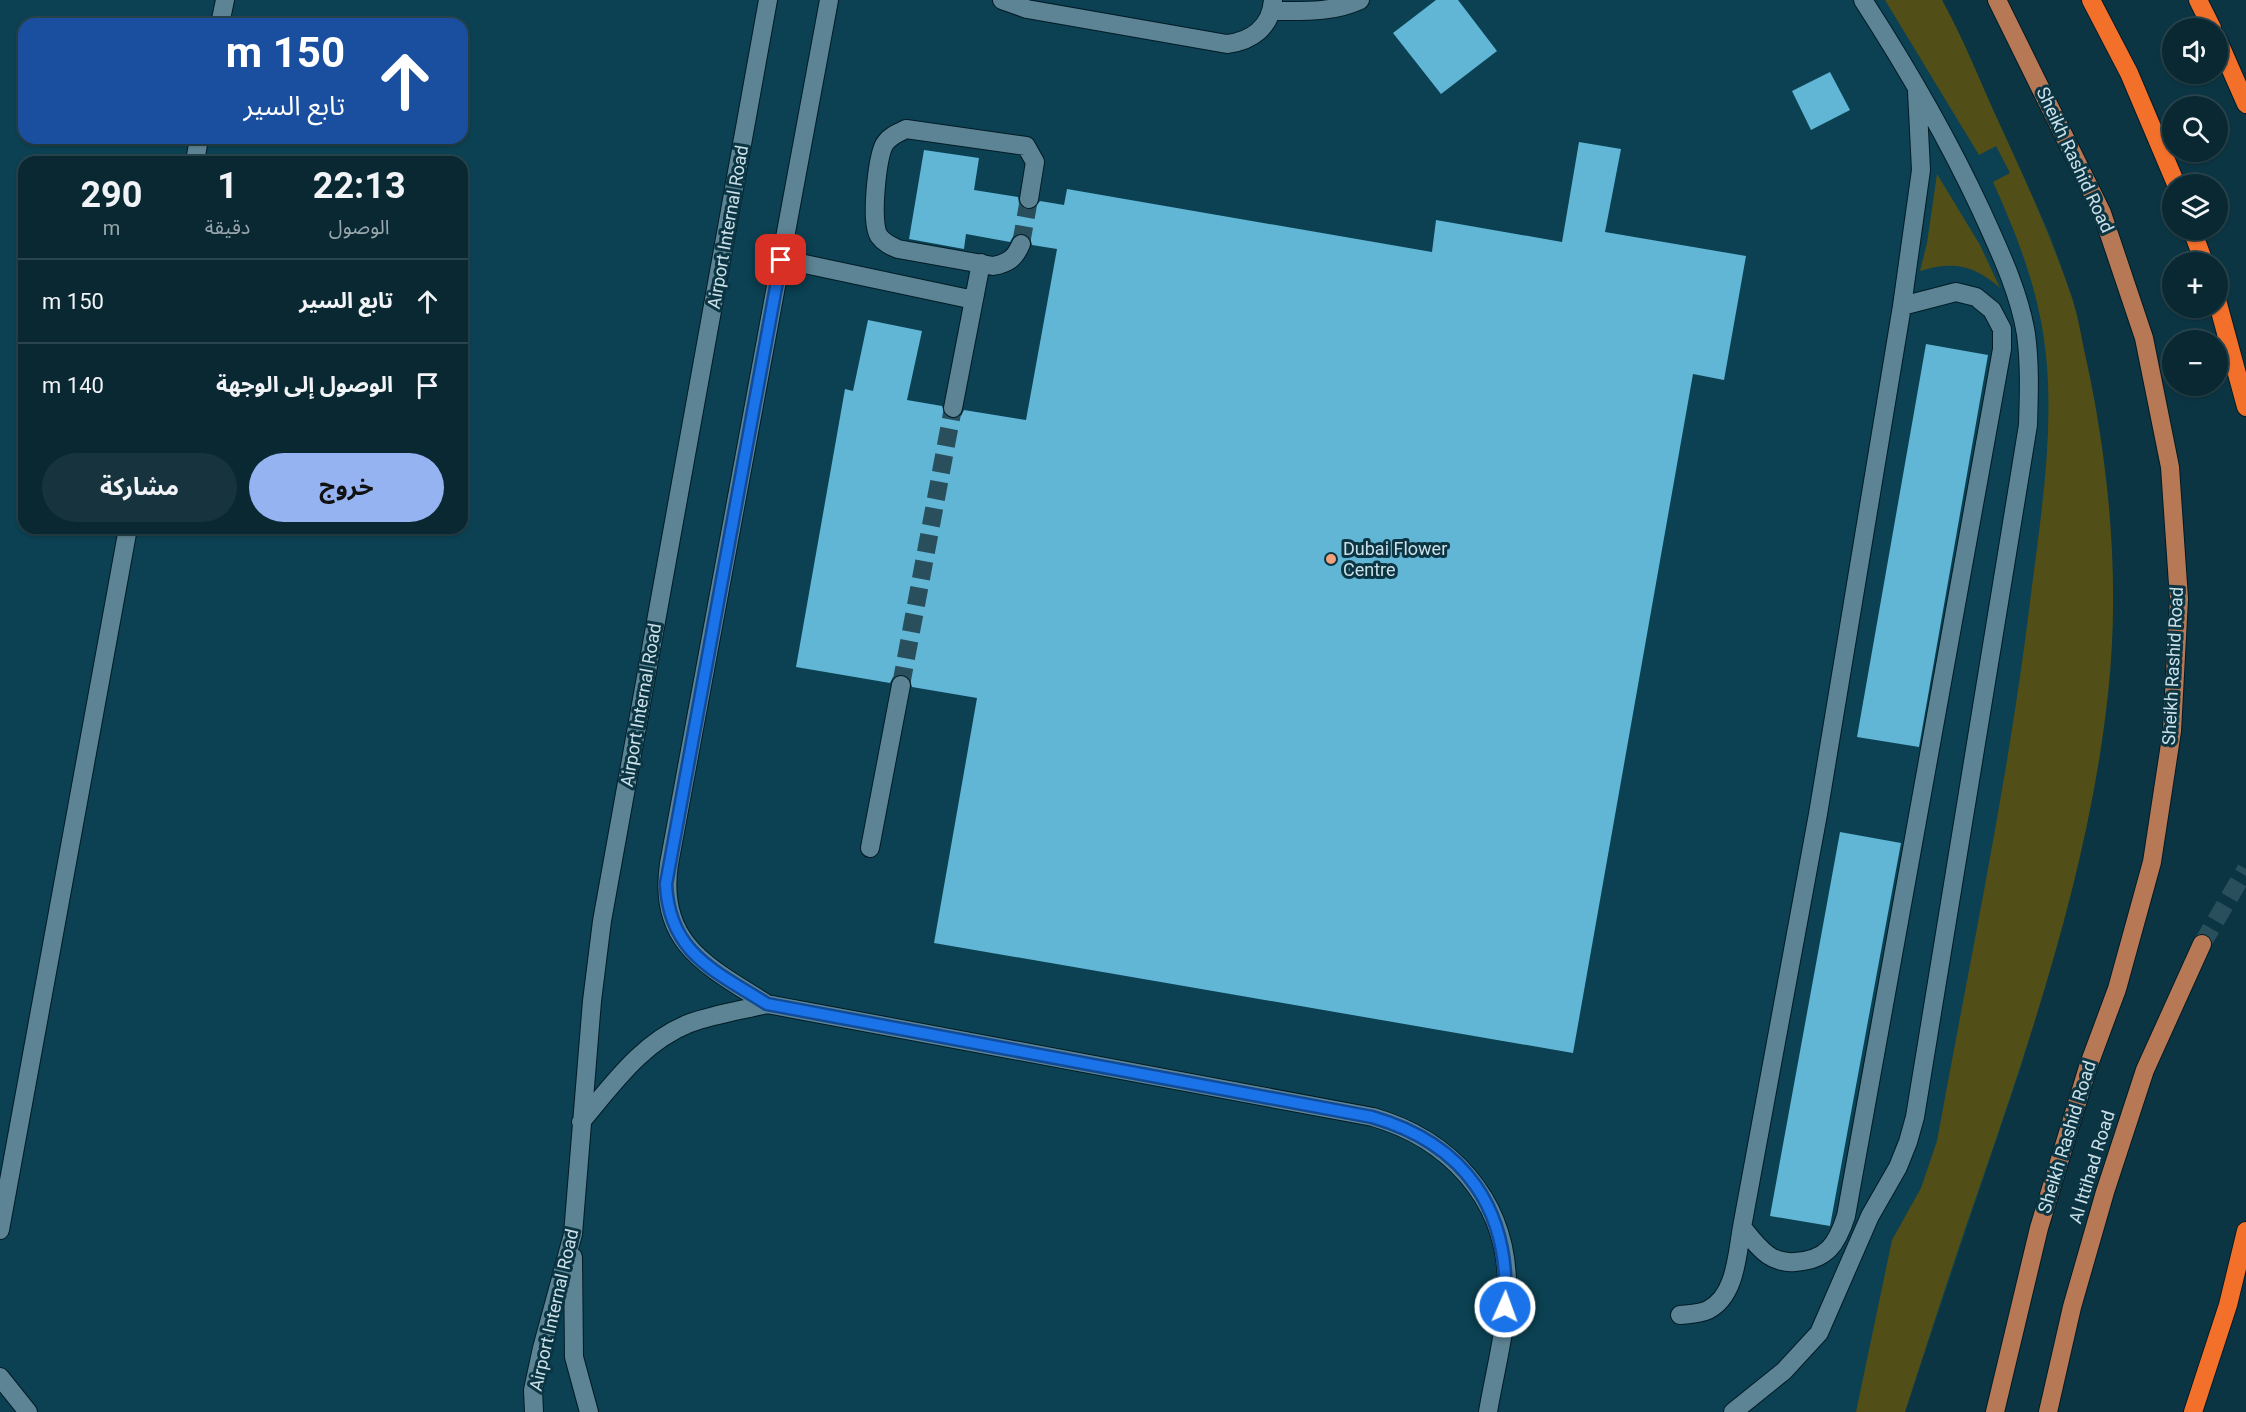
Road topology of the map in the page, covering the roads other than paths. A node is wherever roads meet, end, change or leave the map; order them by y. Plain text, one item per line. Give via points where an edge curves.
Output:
1 (225, 0) edge
2 (768, 0) edge
3 (829, 0) edge
4 (1002, 0) edge
5 (1360, 0) edge
6 (1863, 0) edge
7 (1997, 0) edge
8 (2091, 0) edge
9 (2198, 0) edge
10 (1272, 5) edge
11 (221, 18) edge
12 (2207, 18) edge
13 (2228, 63) edge
14 (1917, 86) junction
15 (2246, 104) edge
16 (2172, 174) edge
17 (1029, 199) tunnel mouth
18 (1021, 244) tunnel mouth
19 (781, 260) junction
20 (981, 263) junction
21 (974, 300) junction
22 (1902, 306) junction
23 (2222, 318) edge
24 (2246, 407) edge
25 (954, 408) tunnel mouth
26 (127, 534) edge
27 (901, 685) tunnel mouth
28 (870, 848) dead end
29 (2202, 944) tunnel mouth
30 (767, 1004) junction
31 (581, 1122) junction
32 (1742, 1227) junction
33 (0, 1230) edge
34 (2246, 1231) edge
35 (573, 1234) junction
36 (1680, 1315) dead end
37 (0, 1377) edge
38 (28, 1412) edge
39 (534, 1412) edge
40 (589, 1412) edge
41 (1488, 1412) edge
42 (1733, 1412) edge
43 (1995, 1412) edge
44 (2048, 1412) edge
45 (2193, 1412) edge

1 - 11 lane
2 - 31 lane, Airport Internal Road via 602,921
3 - 19 lane
4 - 10 lane via 1027,9 1227,44 1255,35 1266,23
5 - 10 lane via 1316,11
6 - 14 lane
7 - 43 main road, Sheikh Rashid Road via 2102,213 2144,338 2170,467 2179,600 2172,731 2152,862 2117,989 2062,1147
8 - 16 highway via 2129,73
9 - 12 highway
13 - 15 highway
14 - 22 lane via 1921,170
14 - 42 lane via 1952,147 2014,288 2026,333 2028,425 1908,1142 1870,1216 1819,1333 1784,1371
17 - 20 lane via 1035,162 1026,146 906,129 885,144 874,214 879,237 898,249
18 - 20 lane via 1006,263
19 - 21 lane
19 - 30 lane via 666,884 672,923 682,940 696,956
20 - 21 lane
21 - 25 lane
22 - 32 lane via 1818,814
22 - 32 lane via 1956,292 1976,297 1992,310 2002,328 2002,350 1846,1216 1839,1236 1827,1252 1809,1262 1788,1263 1769,1256
23 - 24 highway
26 - 33 lane
27 - 28 lane
29 - 44 main road, Al Ittihad Road via 2145,1070 2072,1307
30 - 31 lane via 691,1023 667,1034 625,1069
30 - 41 lane via 1372,1117 1416,1133 1449,1155 1480,1192 1495,1221 1503,1251 1505,1307
31 - 35 lane, Airport Internal Road
32 - 36 lane via 1726,1295 1706,1311
34 - 45 highway via 2228,1305
35 - 39 lane, Airport Internal Road via 542,1348 533,1390
35 - 40 lane via 574,1357
37 - 38 lane

